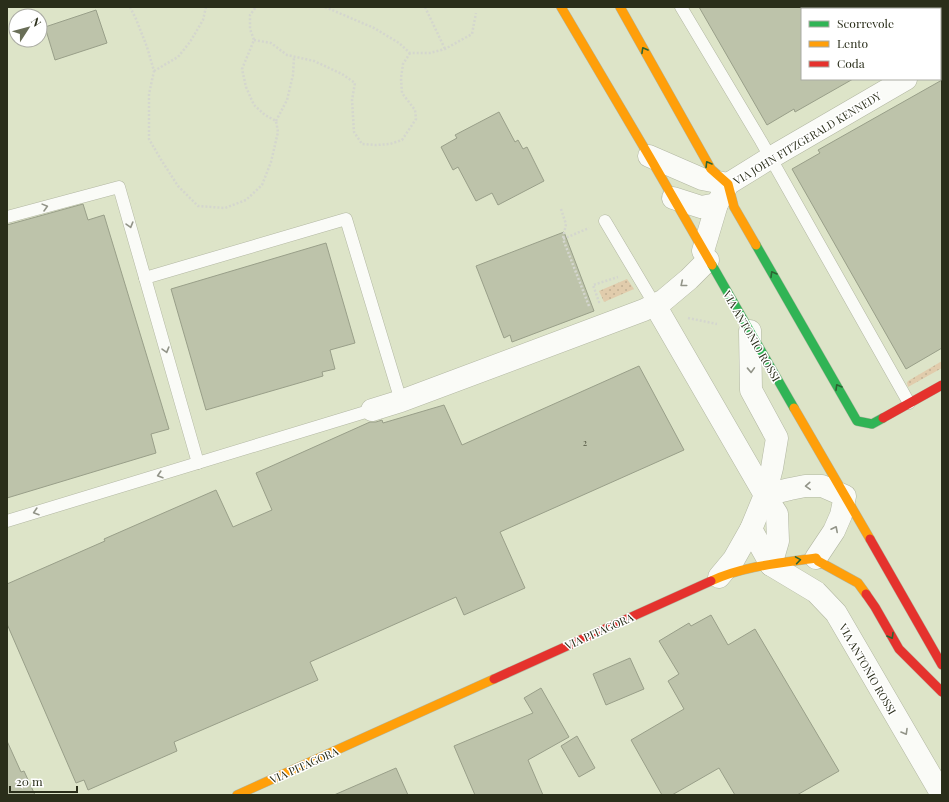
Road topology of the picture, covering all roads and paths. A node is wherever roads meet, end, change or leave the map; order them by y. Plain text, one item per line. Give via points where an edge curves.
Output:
1 (130, 7) edge
2 (206, 7) edge
3 (256, 7) edge
4 (325, 7) edge
5 (425, 7) edge
6 (561, 7) edge
7 (620, 7) edge
8 (682, 7) edge
9 (476, 13) dead end
10 (254, 40) junction
11 (445, 49) junction
12 (410, 53) junction
13 (294, 57) junction
14 (154, 71) junction
15 (904, 80) edge
16 (276, 121) junction
17 (649, 156) junction
18 (770, 158) junction
19 (728, 184) junction
20 (673, 198) junction
21 (717, 204) junction
22 (561, 209) dead end
23 (7, 217) edge
24 (605, 221) joint
25 (562, 239) junction
26 (706, 255) junction
27 (634, 268) junction
28 (145, 278) junction
29 (655, 304) junction
30 (750, 331) junction
31 (942, 385) edge
32 (401, 401) junction
33 (909, 404) junction
34 (372, 410) joint
35 (198, 463) junction
36 (765, 495) junction
37 (845, 496) junction
38 (7, 521) edge
39 (750, 529) junction
40 (816, 558) junction
41 (771, 565) junction
42 (719, 577) junction
43 (942, 665) edge
44 (942, 692) edge
45 (236, 795) edge
46 (942, 795) edge

1 - 14 path via 147,46
2 - 14 path via 203,20 178,57
3 - 10 path via 250,15 250,29
4 - 12 path via 374,28
5 - 11 path
6 - 17 street, VIA ANTONIO ROSSI
19 -> 7 street via 710,169
8 - 18 lane
9 - 11 path via 472,34
10 - 13 path via 271,42 286,55
10 - 16 path via 242,70 246,87 254,105
11 - 12 path via 430,53
12 - 13 path via 403,64 402,93 415,110 416,119 402,140 376,145 362,144 354,132 352,100 355,83 314,61
13 - 16 path via 294,75 287,100
14 - 16 path via 149,94 149,139 178,186 198,206 224,208 246,200 262,185 278,132
15 - 18 street, VIA JOHN FITZGERALD KENNEDY
17 - 19 street, VIA JOHN FITZGERALD KENNEDY via 702,178
17 - 20 street, VIA ANTONIO ROSSI
18 - 19 street, VIA JOHN FITZGERALD KENNEDY
18 - 33 lane
19 - 21 street, VIA JOHN FITZGERALD KENNEDY
33 -> 19 street via 872,424 857,421 734,207
20 - 21 street via 701,207
20 - 26 street, VIA ANTONIO ROSSI
21 - 26 street, VIA JOHN FITZGERALD KENNEDY
22 - 25 path via 566,224
23 -> 28 lane via 119,187
24 - 25 path
24 - 27 lane
25 - 27 path via 590,308 599,302 593,285 623,275
26 -> 29 street via 689,279 664,300
26 - 30 street, VIA ANTONIO ROSSI
27 - 29 lane
28 - 32 lane via 346,219
28 -> 35 lane
29 - 32 street
29 - 36 street
30 -> 36 street, VIA PITAGORA via 751,390 777,438
30 - 37 street, VIA ANTONIO ROSSI
31 - 33 street
32 - 34 street
34 - 35 lane
35 -> 38 lane
37 -> 36 street via 822,486 805,486
36 - 39 street, VIA PITAGORA
36 - 41 street via 777,514 778,541
40 -> 37 street via 834,531
37 - 43 street, VIA ANTONIO ROSSI
39 - 41 street
39 - 42 street, VIA PITAGORA via 734,558
41 -> 40 street
40 -> 44 street via 858,584 875,607 899,649
41 - 42 street
41 -> 46 street, VIA ANTONIO ROSSI via 816,592 836,613
42 - 45 street, VIA PITAGORA

